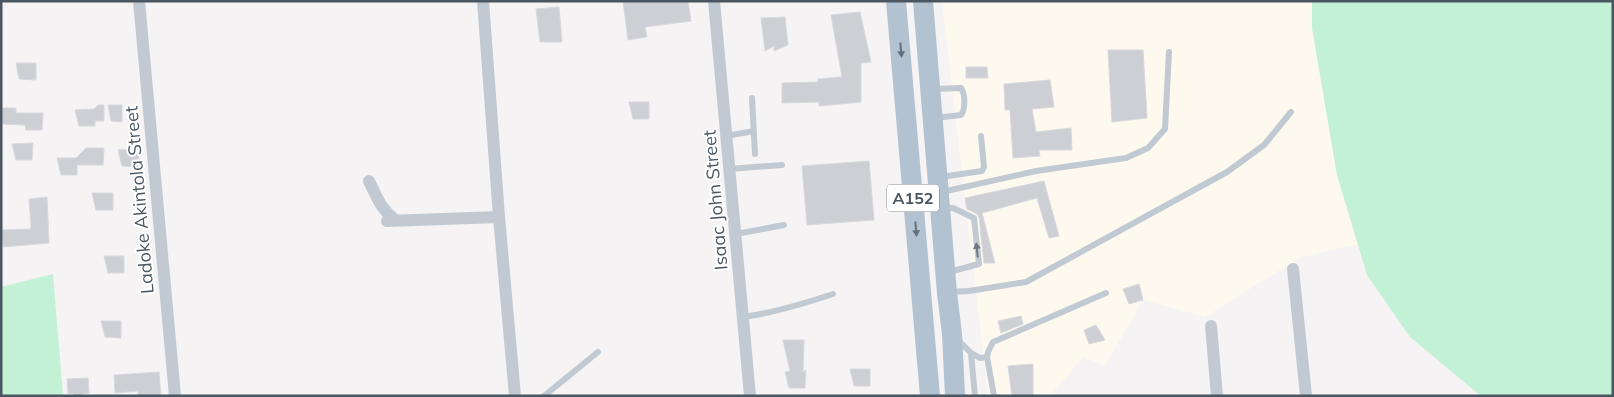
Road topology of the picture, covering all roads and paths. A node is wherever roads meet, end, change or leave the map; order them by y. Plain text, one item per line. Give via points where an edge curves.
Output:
1 (139, 1) edge
2 (483, 1) edge
3 (714, 1) edge
4 (896, 1) edge
5 (923, 1) edge
6 (1169, 52) dead end
7 (930, 89) junction
8 (752, 98) dead end
9 (1291, 112) dead end
10 (932, 118) junction
11 (754, 131) junction
12 (726, 136) junction
13 (981, 136) dead end
14 (755, 154) dead end
15 (782, 165) dead end
16 (730, 169) junction
17 (370, 181) dead end
18 (939, 193) junction
19 (499, 217) junction
20 (784, 225) dead end
21 (736, 234) junction
22 (1293, 269) dead end
23 (945, 272) junction
24 (1106, 292) dead end
25 (947, 293) junction
26 (833, 294) dead end
27 (743, 317) junction
28 (1211, 326) dead end
29 (952, 334) junction
30 (598, 352) dead end
31 (972, 353) junction
32 (987, 357) junction
33 (175, 396) edge
34 (515, 396) edge
35 (544, 396) edge
36 (750, 396) edge
37 (930, 396) edge
38 (955, 396) edge
39 (975, 396) edge
40 (994, 396) edge
41 (1217, 396) edge
42 (1306, 396) edge

1 - 33 street, Ladoke Akintola Street
2 - 19 street
3 - 12 street, Isaac John Street
4 -> 37 main road, A152
5 - 7 main road, A152
6 - 18 lane via 1165,129 1148,148 1126,158 1036,171
7 - 10 main road, A152
7 - 10 lane via 961,88 965,108 961,114
8 - 11 lane
9 - 25 lane via 1264,145 1227,172 1026,282
10 - 18 main road, A152
11 - 12 lane
11 - 14 lane
12 - 16 street, Isaac John Street
13 - 18 lane via 982,170
15 - 16 lane
16 - 21 street, Isaac John Street
17 - 19 street via 379,204 391,220
18 - 23 main road, A152
23 -> 18 lane via 979,264 974,218 953,208
19 - 34 street
20 - 21 lane
21 - 27 street, Isaac John Street
22 - 42 street
23 - 25 main road, A152
24 - 32 lane via 993,342
25 - 29 main road, A152
26 - 27 lane via 798,306
27 - 36 street, Isaac John Street
28 - 41 street
29 - 31 lane
29 - 38 main road, A152
30 - 35 lane
31 - 32 lane via 980,358
31 - 39 lane
32 - 40 lane

